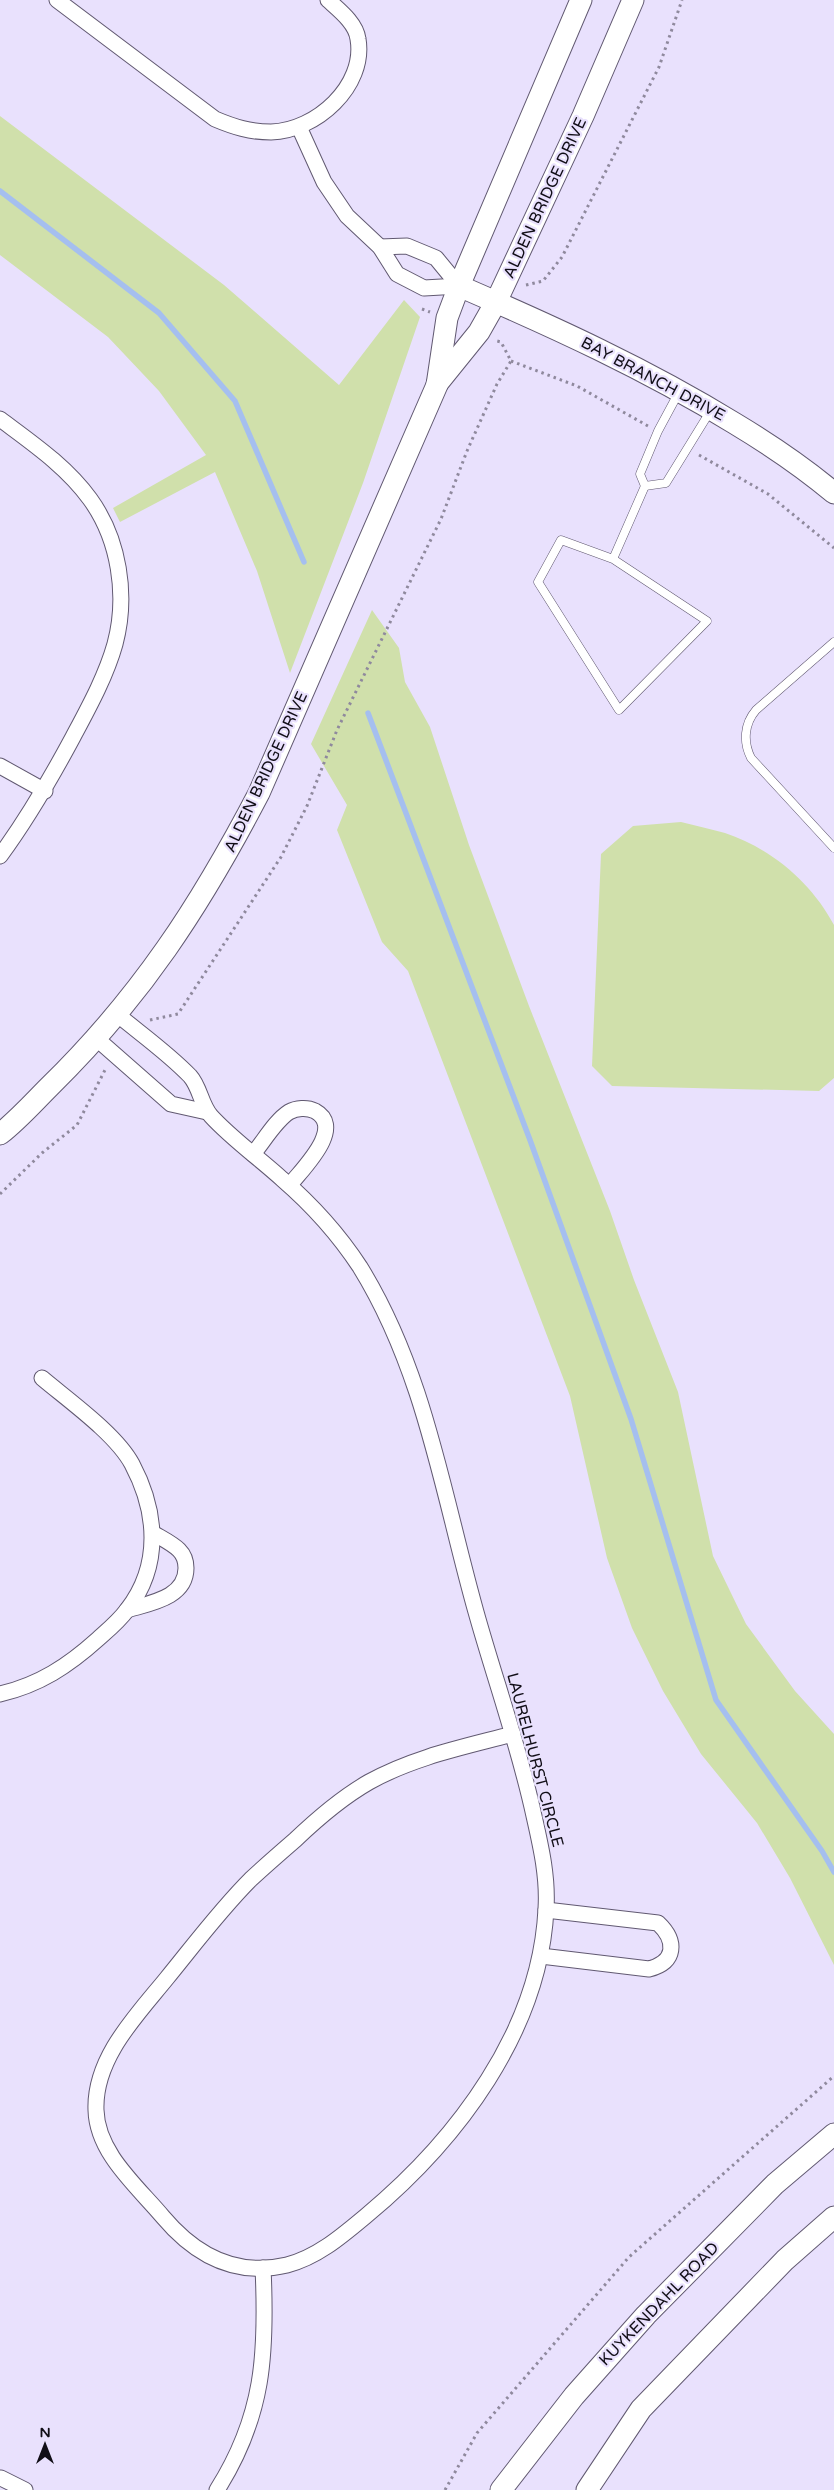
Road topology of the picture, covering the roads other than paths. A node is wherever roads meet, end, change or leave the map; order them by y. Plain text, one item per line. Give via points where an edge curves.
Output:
1 (57, 0) edge
2 (328, 0) edge
3 (580, 0) edge
4 (633, 0) edge
5 (299, 127) junction
6 (380, 247) junction
7 (459, 286) junction
8 (504, 306) junction
9 (437, 385) junction
10 (680, 390) junction
11 (711, 409) junction
12 (0, 419) edge
13 (645, 486) junction
14 (834, 493) edge
15 (613, 559) junction
16 (834, 642) edge
17 (0, 766) edge
18 (45, 791) junction
19 (834, 848) edge
20 (0, 856) edge
21 (118, 1015) junction
22 (97, 1039) junction
23 (207, 1112) junction
24 (0, 1134) edge
25 (253, 1154) junction
26 (290, 1185) junction
27 (42, 1378) dead end
28 (153, 1533) junction
29 (127, 1610) junction
30 (0, 1694) edge
31 (514, 1734) junction
32 (546, 1910) junction
33 (541, 1956) junction
34 (834, 2134) edge
35 (834, 2217) edge
36 (263, 2268) junction
37 (1, 2478) edge
38 (25, 2490) edge
39 (217, 2490) edge
40 (501, 2490) edge
41 (587, 2490) edge

1 - 5 street via 215,119 241,130 272,132
2 - 5 street via 347,18 358,38 358,65 348,88 331,106
3 - 7 street, ALDEN BRIDGE DRIVE
4 - 8 street, ALDEN BRIDGE DRIVE
5 - 6 street via 324,182 347,216
6 - 7 street via 408,246 436,258
6 - 7 street via 397,274 424,288
7 - 8 street, BAY BRANCH DRIVE
7 - 9 street, ALDEN BRIDGE DRIVE via 447,318
8 - 9 street, ALDEN BRIDGE DRIVE
8 - 10 street, BAY BRANCH DRIVE
9 - 21 street, ALDEN BRIDGE DRIVE via 260,793 191,915
10 - 11 street, BAY BRANCH DRIVE
10 - 13 lane via 640,474
11 - 13 lane via 666,483
11 - 14 street, BAY BRANCH DRIVE via 767,443
12 - 18 street via 74,479 106,526 117,555 120,612 116,642 96,694
13 - 15 lane
15 - 15 lane via 707,621 619,710 538,582 561,540
16 - 19 lane via 756,710 748,722 745,741 754,762
17 - 18 street
18 - 20 street
21 - 22 street, ALDEN BRIDGE DRIVE
21 - 23 street, LAURELHURST CIRCLE via 194,1080
22 - 23 street, LAURELHURST CIRCLE via 171,1104
22 - 24 street, ALDEN BRIDGE DRIVE
23 - 25 street, LAURELHURST CIRCLE
25 - 26 street, LAURELHURST CIRCLE
25 - 26 street via 288,1112 305,1108 317,1112 324,1123 323,1142
26 - 31 street, LAURELHURST CIRCLE via 334,1232 356,1262 385,1314 432,1437 476,1610
27 - 28 street via 112,1438 131,1462 146,1496
28 - 29 street via 144,1578
28 - 29 street via 183,1555 185,1580 180,1588 163,1599
29 - 30 street via 66,1667 20,1689
31 - 32 street, LAURELHURST CIRCLE via 542,1852
31 - 36 street, LAURELHURST CIRCLE via 398,1768 336,1802 250,1880 217,1916 120,2037 105,2067 96,2093 96,2116 101,2138 110,2154 177,2233 208,2257 235,2266
32 - 33 street, LAURELHURST CIRCLE
32 - 33 street via 658,1923 668,1933 671,1943 669,1957 662,1966 649,1969
33 - 36 street, LAURELHURST CIRCLE via 506,2046 471,2107 420,2166 337,2240 290,2264
34 - 40 street, KUYKENDAHL ROAD via 776,2184 646,2315 574,2396
35 - 41 street via 785,2260 641,2409
36 - 39 street via 266,2326 263,2371 242,2443
37 - 38 street

